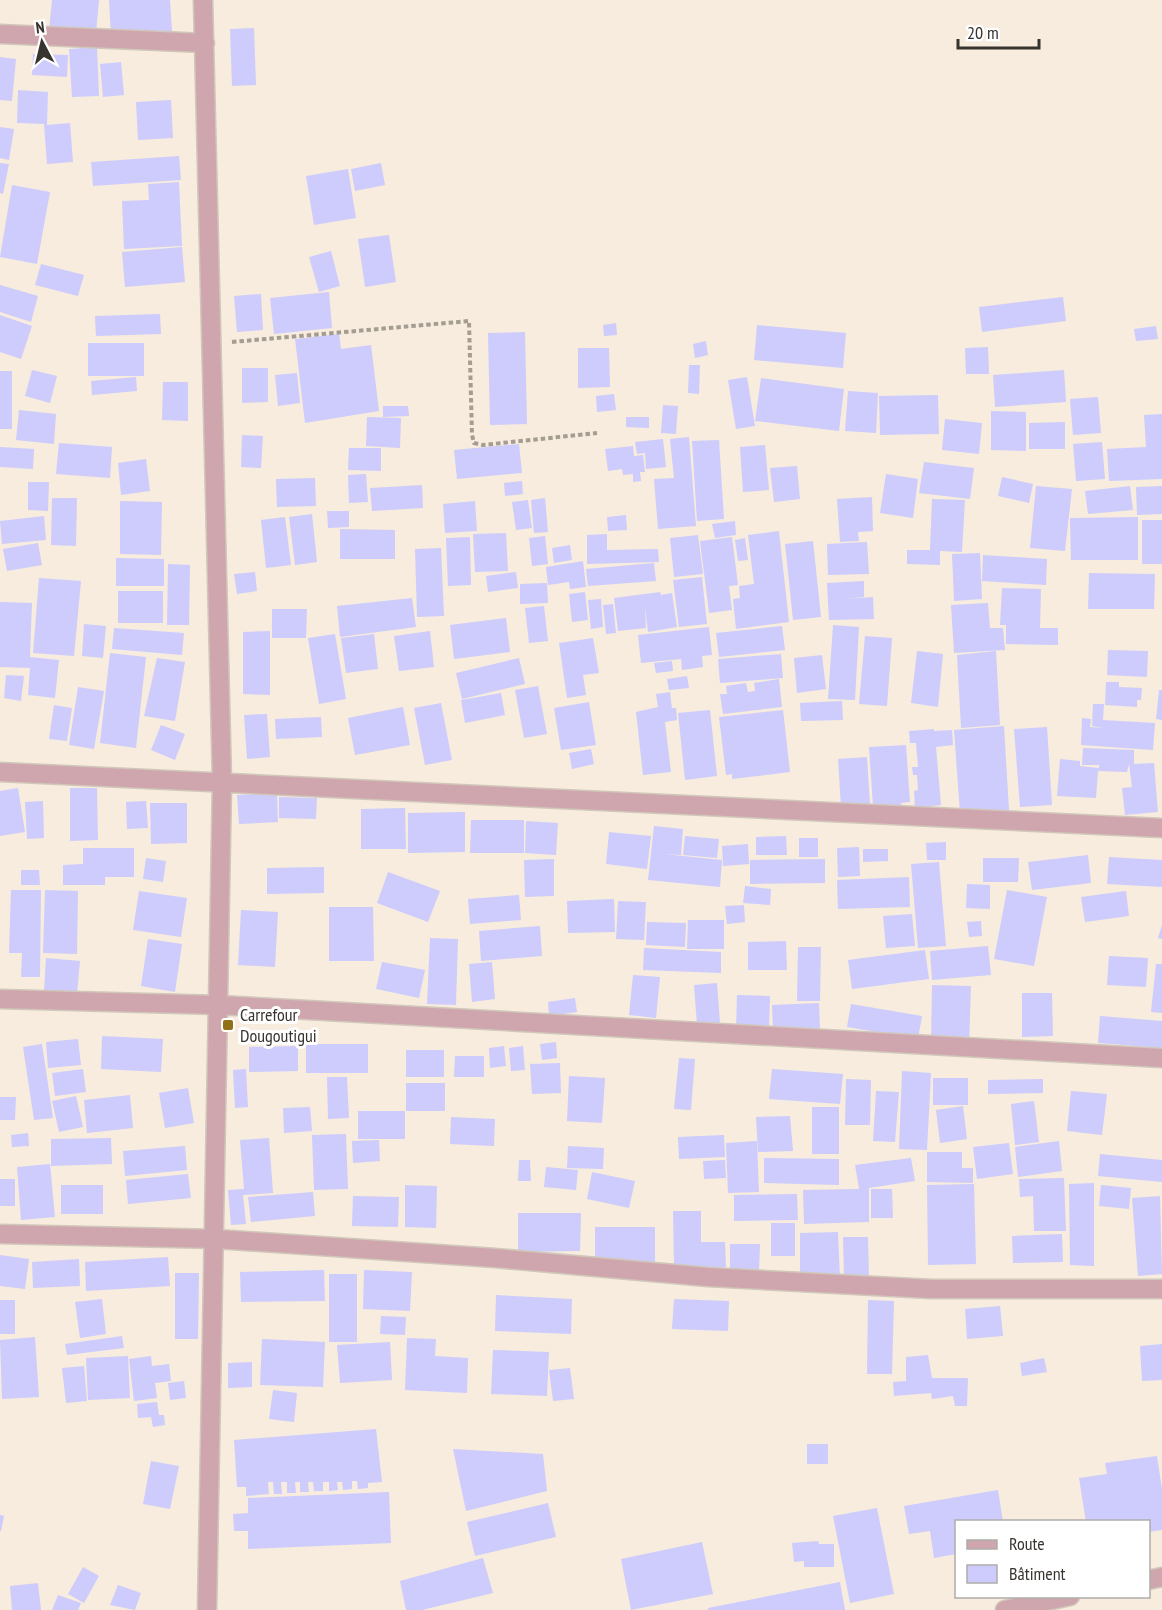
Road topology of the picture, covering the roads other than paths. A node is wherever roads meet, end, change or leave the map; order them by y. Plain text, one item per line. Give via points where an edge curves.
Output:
1 (203, 0) edge
2 (0, 34) edge
3 (206, 43) junction
4 (0, 772) edge
5 (222, 782) junction
6 (1162, 828) edge
7 (0, 999) edge
8 (219, 1005) junction
9 (1162, 1058) edge
10 (0, 1234) edge
11 (216, 1239) junction
12 (1162, 1289) edge
13 (1061, 1598) edge
14 (207, 1610) edge
15 (1005, 1610) edge

1 - 3 street
2 - 3 street
3 - 5 street
4 - 5 street
5 - 6 street
5 - 8 street
7 - 8 street
8 - 9 street
8 - 11 street
10 - 11 street
11 - 12 street via 919,1289
11 - 14 street
13 - 15 street

